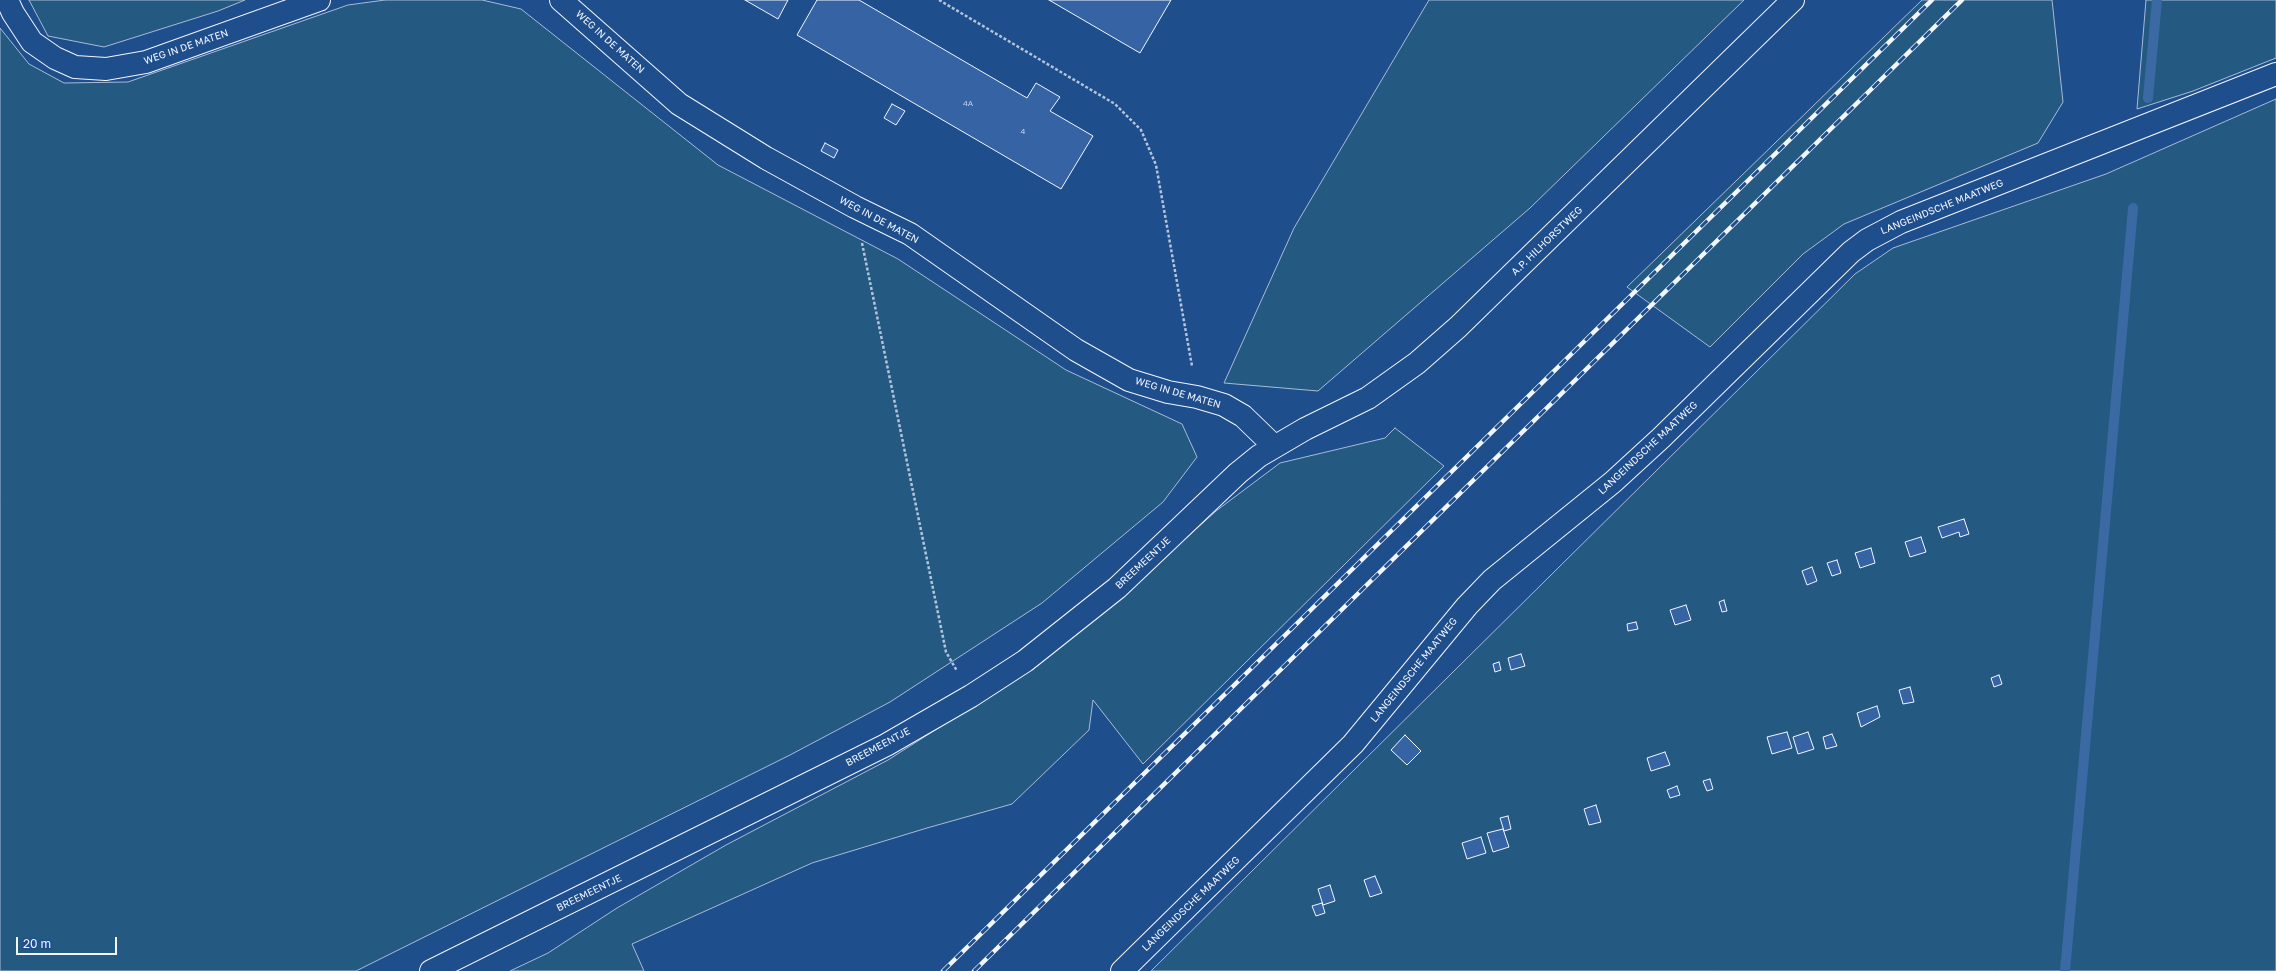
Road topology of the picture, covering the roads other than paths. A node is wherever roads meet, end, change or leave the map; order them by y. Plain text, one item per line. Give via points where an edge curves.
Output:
1 (7, 0) edge
2 (320, 0) edge
3 (561, 0) edge
4 (1792, 0) edge
5 (2276, 74) edge
6 (1274, 446) junction
7 (431, 971) edge
8 (1122, 971) edge

1 - 2 street, WEG IN DE MATEN via 13,14 32,42 55,58 75,67 106,69 146,62
3 - 6 street, WEG IN DE MATEN via 679,104 766,158 910,234 1076,350 1123,376 1168,392 1197,397 1224,406 1243,416
4 - 6 street, A.P. HILHORSTWEG via 1458,328 1417,363 1368,398
5 - 8 street, LANGEINDSCHE MAATWEG via 1901,222 1867,240 1851,252 1624,472 1492,580 1467,606 1353,744
6 - 7 street, BREEMEENTJE via 1238,473 1117,588 1025,661 971,696 886,745

